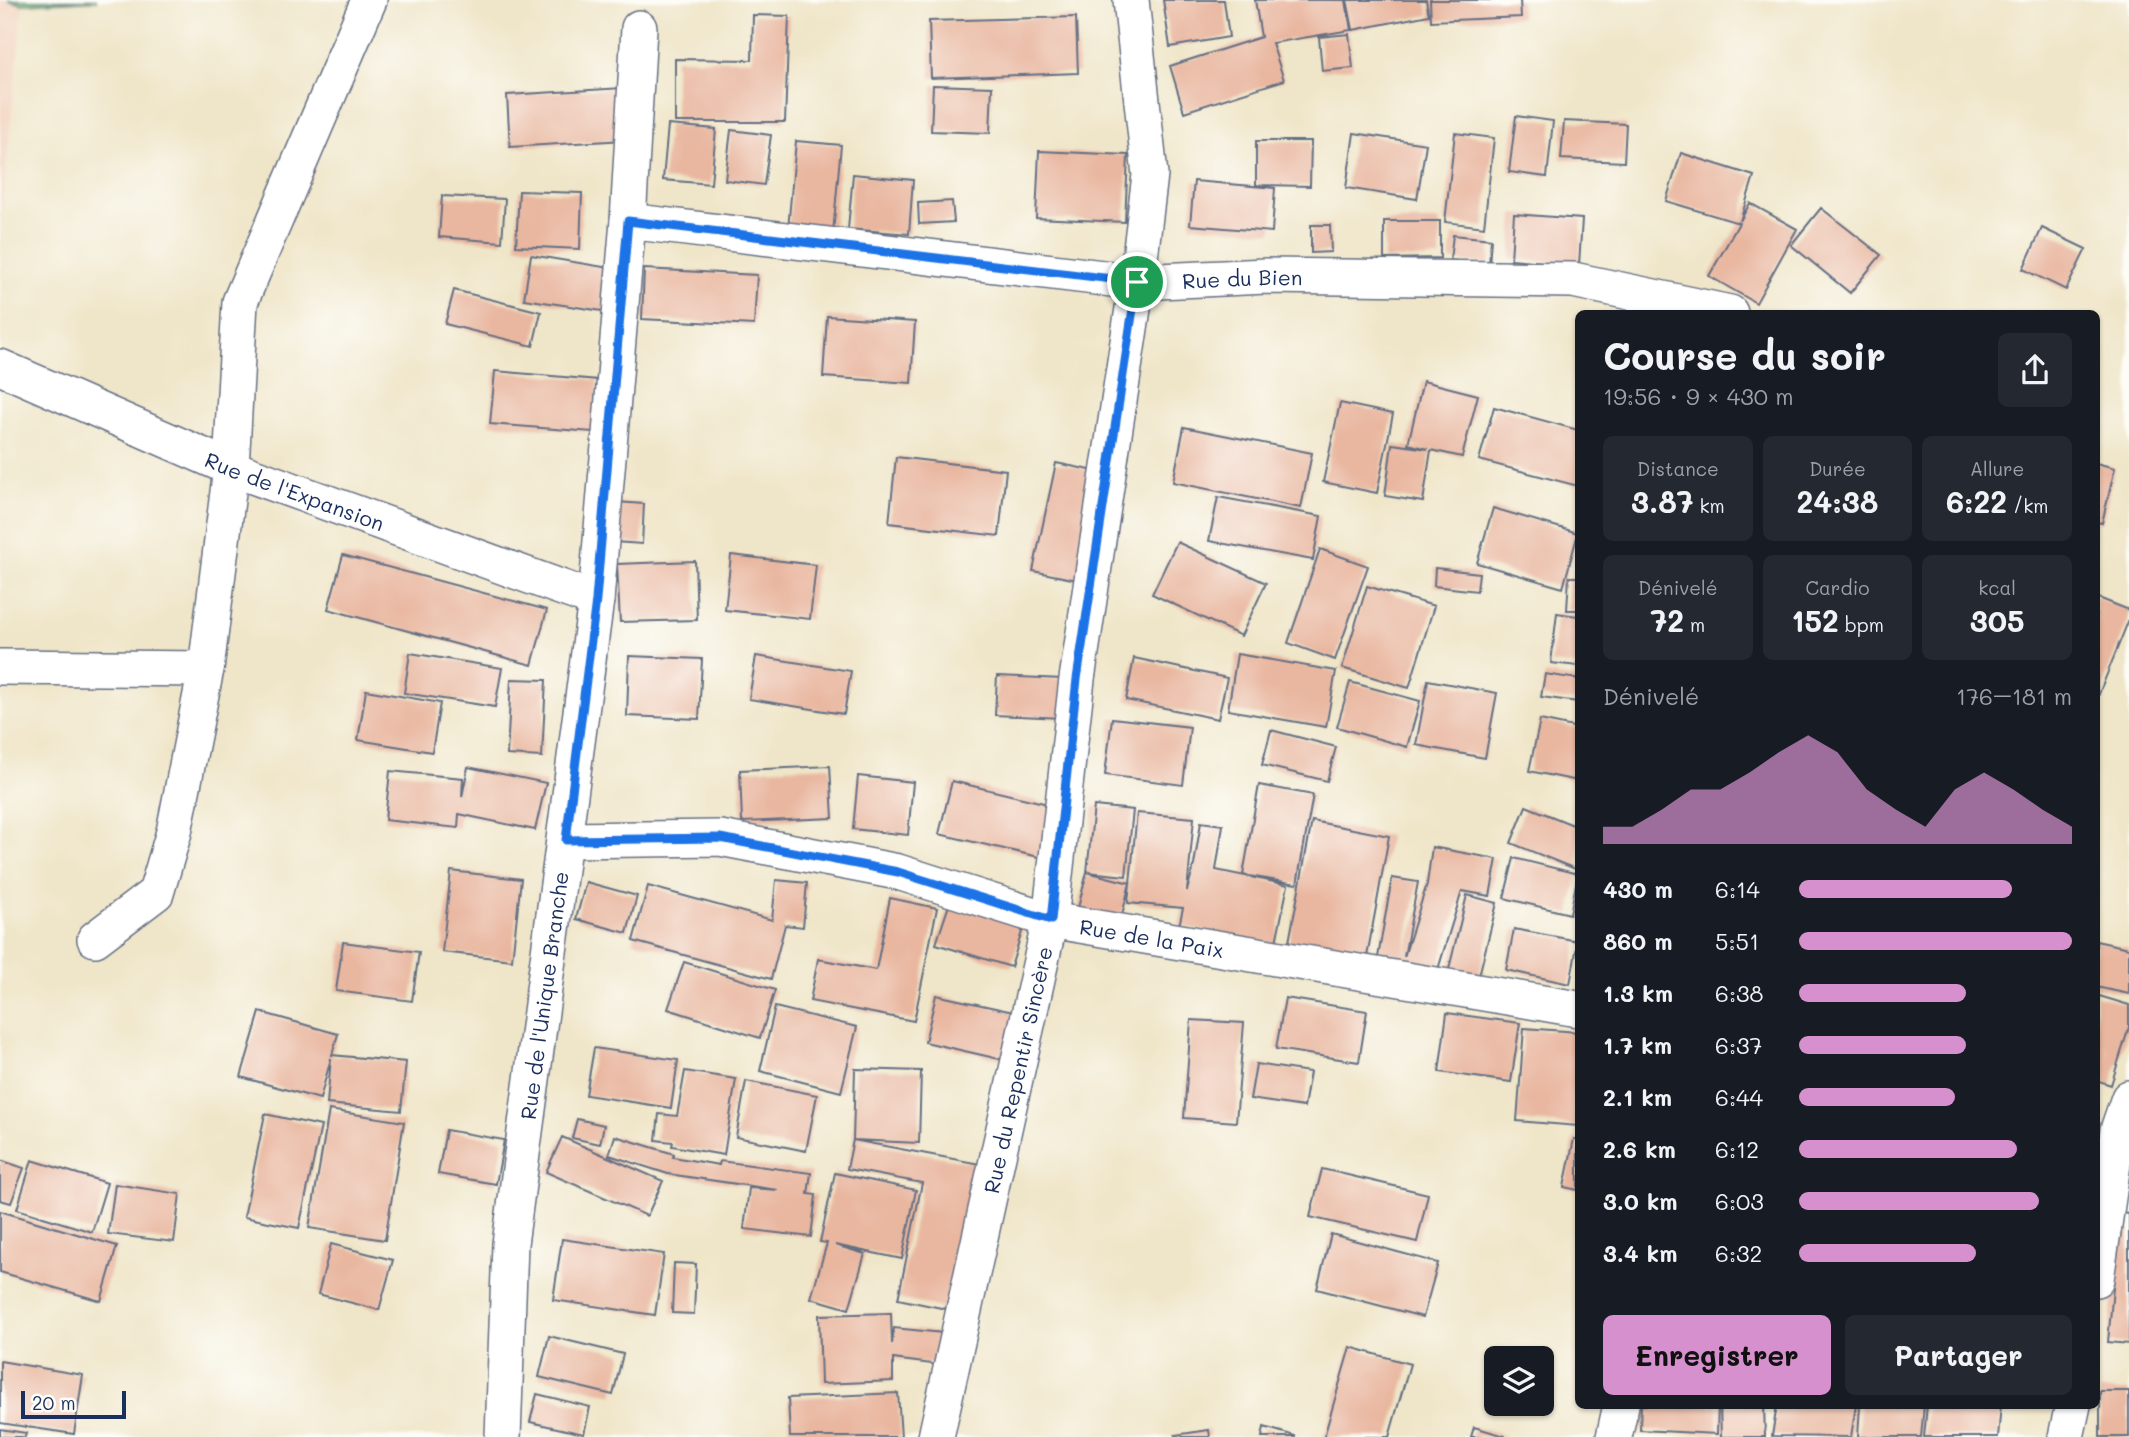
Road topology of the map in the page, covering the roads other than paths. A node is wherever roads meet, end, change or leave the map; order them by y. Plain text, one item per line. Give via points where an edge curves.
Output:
1 (369, 0) edge
2 (1131, 0) edge
3 (639, 28) dead end
4 (628, 221) junction
5 (1137, 282) junction
6 (1716, 310) edge
7 (0, 367) edge
8 (232, 468) junction
9 (596, 600) junction
10 (0, 667) edge
11 (206, 669) junction
12 (566, 840) junction
13 (1051, 920) junction
14 (95, 939) dead end
15 (1575, 1008) edge
16 (2118, 1122) edge
17 (2100, 1250) edge
18 (1620, 1409) edge
19 (2072, 1409) edge
20 (503, 1437) edge
21 (936, 1437) edge
22 (1614, 1437) edge
23 (2066, 1437) edge

1 - 8 street via 240,302
2 - 5 street, Rue du Repentir Sincère via 1150,175
3 - 4 street, Rue de l'Unique Branche
4 - 5 street, Rue du Bien
4 - 9 street, Rue de l'Unique Branche
5 - 6 street, Rue du Bien via 1266,276 1573,280
5 - 13 street, Rue du Repentir Sincère via 1077,679
7 - 8 street, Rue de l'Expansion
8 - 9 street, Rue de l'Expansion
8 - 11 street
9 - 12 street, Rue de l'Unique Branche
10 - 11 street
11 - 14 street via 174,832 156,893
12 - 13 street, Rue de la Paix via 720,838 898,872
12 - 20 street, Rue de l'Unique Branche via 510,1244
13 - 15 street, Rue de la Paix
13 - 21 street, Rue du Repentir Sincère
16 - 17 street
18 - 22 street
19 - 23 street

